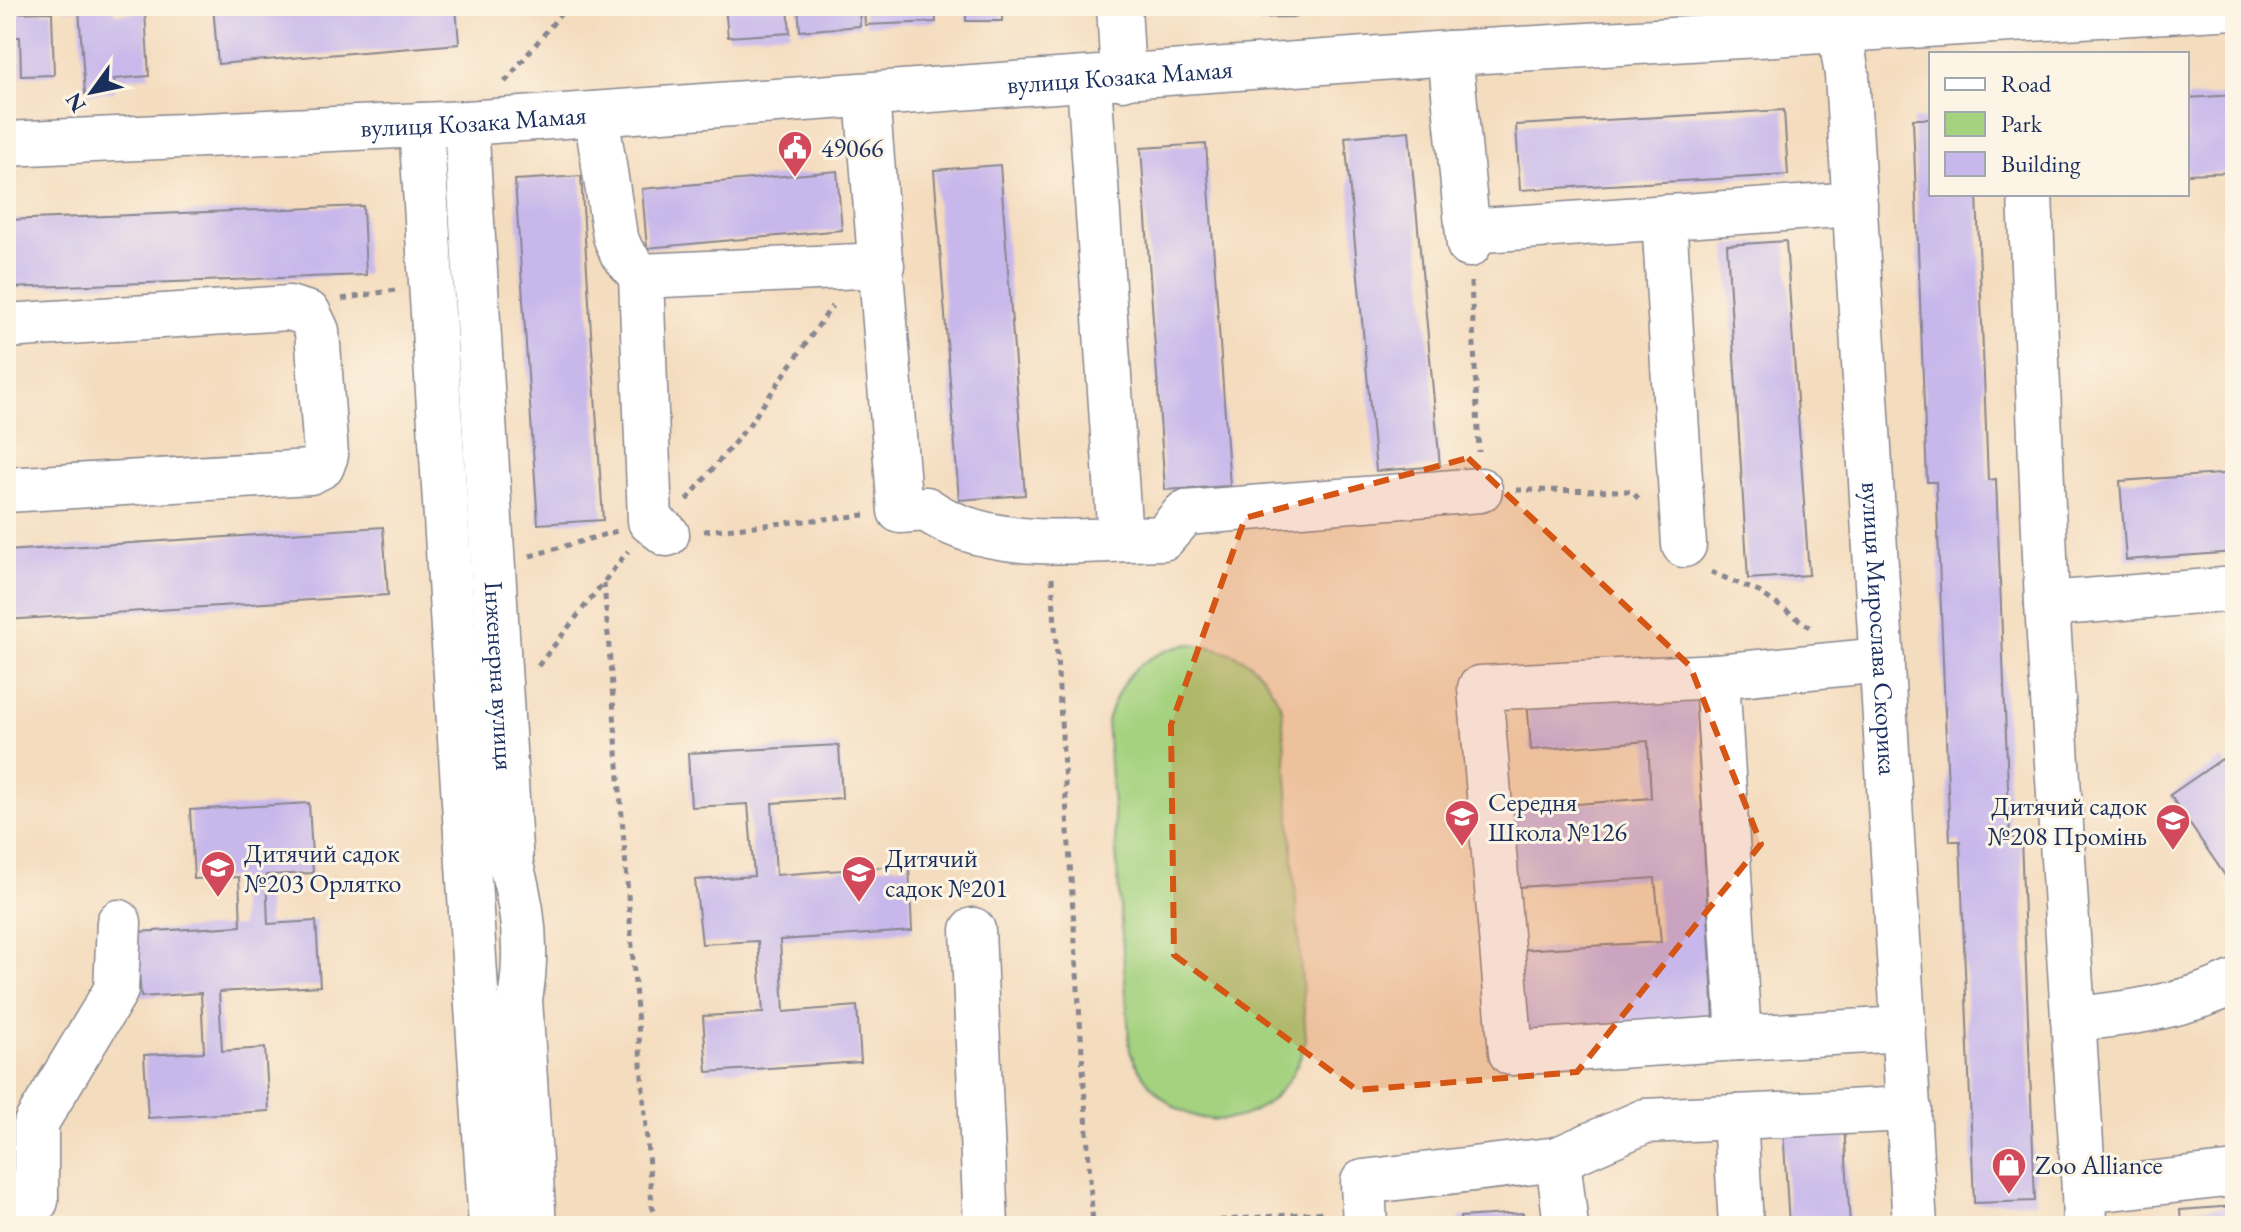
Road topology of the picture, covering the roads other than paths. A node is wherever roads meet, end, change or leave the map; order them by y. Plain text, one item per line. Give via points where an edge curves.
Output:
1 (1119, 6) edge
2 (2235, 7) edge
3 (2151, 9) edge
4 (1840, 32) junction
5 (2023, 36) edge
6 (1450, 53) junction
7 (1106, 80) junction
8 (867, 96) junction
9 (596, 114) junction
10 (466, 123) junction
11 (421, 125) junction
12 (6, 144) edge
13 (2030, 196) edge
14 (1855, 204) junction
15 (1664, 217) junction
16 (882, 265) junction
17 (641, 276) junction
18 (6, 326) edge
19 (6, 490) edge
20 (1480, 490) road end
21 (659, 528) road end
22 (1120, 539) junction
23 (1684, 545) road end
24 (2235, 589) edge
25 (2047, 604) junction
26 (1868, 661) junction
27 (1717, 676) junction
28 (119, 922) dead end
29 (973, 930) dead end
30 (2235, 982) edge
31 (2073, 1019) junction
32 (1904, 1029) junction
33 (1739, 1038) junction
34 (1909, 1109) junction
35 (1735, 1117) junction
36 (1558, 1159) junction
37 (2235, 1174) edge
38 (6, 1203) edge
39 (2084, 1208) edge
40 (1365, 1218) edge
41 (491, 1226) edge
42 (534, 1226) edge
43 (986, 1226) edge
44 (1566, 1226) edge
45 (1741, 1226) edge
46 (1915, 1226) edge

1 - 7 street
2 - 3 street, вулиця Козака Мамая
3 - 5 street, вулиця Козака Мамая
4 - 5 street, вулиця Козака Мамая
4 - 6 street, вулиця Козака Мамая
4 - 14 street, вулиця Мирослава Скорика
6 - 7 street, вулиця Козака Мамая
6 - 15 street via 1469,238
7 - 8 street, вулиця Козака Мамая
7 - 22 street
8 - 9 street, вулиця Козака Мамая
8 - 16 street
9 - 10 street, вулиця Козака Мамая
9 - 17 street via 615,236
10 - 11 street, вулиця Козака Мамая
10 - 42 street, Інженерна вулиця via 511,865 521,898 525,971 520,999
11 - 12 street, вулиця Козака Мамая
11 - 41 street, Інженерна вулиця
13 - 25 street
14 - 15 street
14 - 26 street, вулиця Мирослава Скорика
15 - 23 street
16 - 17 street
16 - 22 street via 900,511 926,509 944,521 1023,541
17 - 21 street
18 - 19 street via 289,308 309,314 317,331 326,455 322,466 310,472
20 - 22 street via 1185,513 1163,538
24 - 25 street
25 - 31 street
26 - 27 street
26 - 32 street, вулиця Мирослава Скорика
27 - 33 street
27 - 33 street via 1480,688 1511,1053
28 - 38 street via 116,990 36,1123 36,1201
29 - 43 street
30 - 31 street via 2124,1015
31 - 39 street
32 - 33 street
32 - 34 street, вулиця Мирослава Скорика
34 - 35 street
34 - 46 street, вулиця Мирослава Скорика
35 - 36 street via 1645,1121
35 - 45 street
36 - 40 street via 1363,1182
36 - 44 street
37 - 39 street

